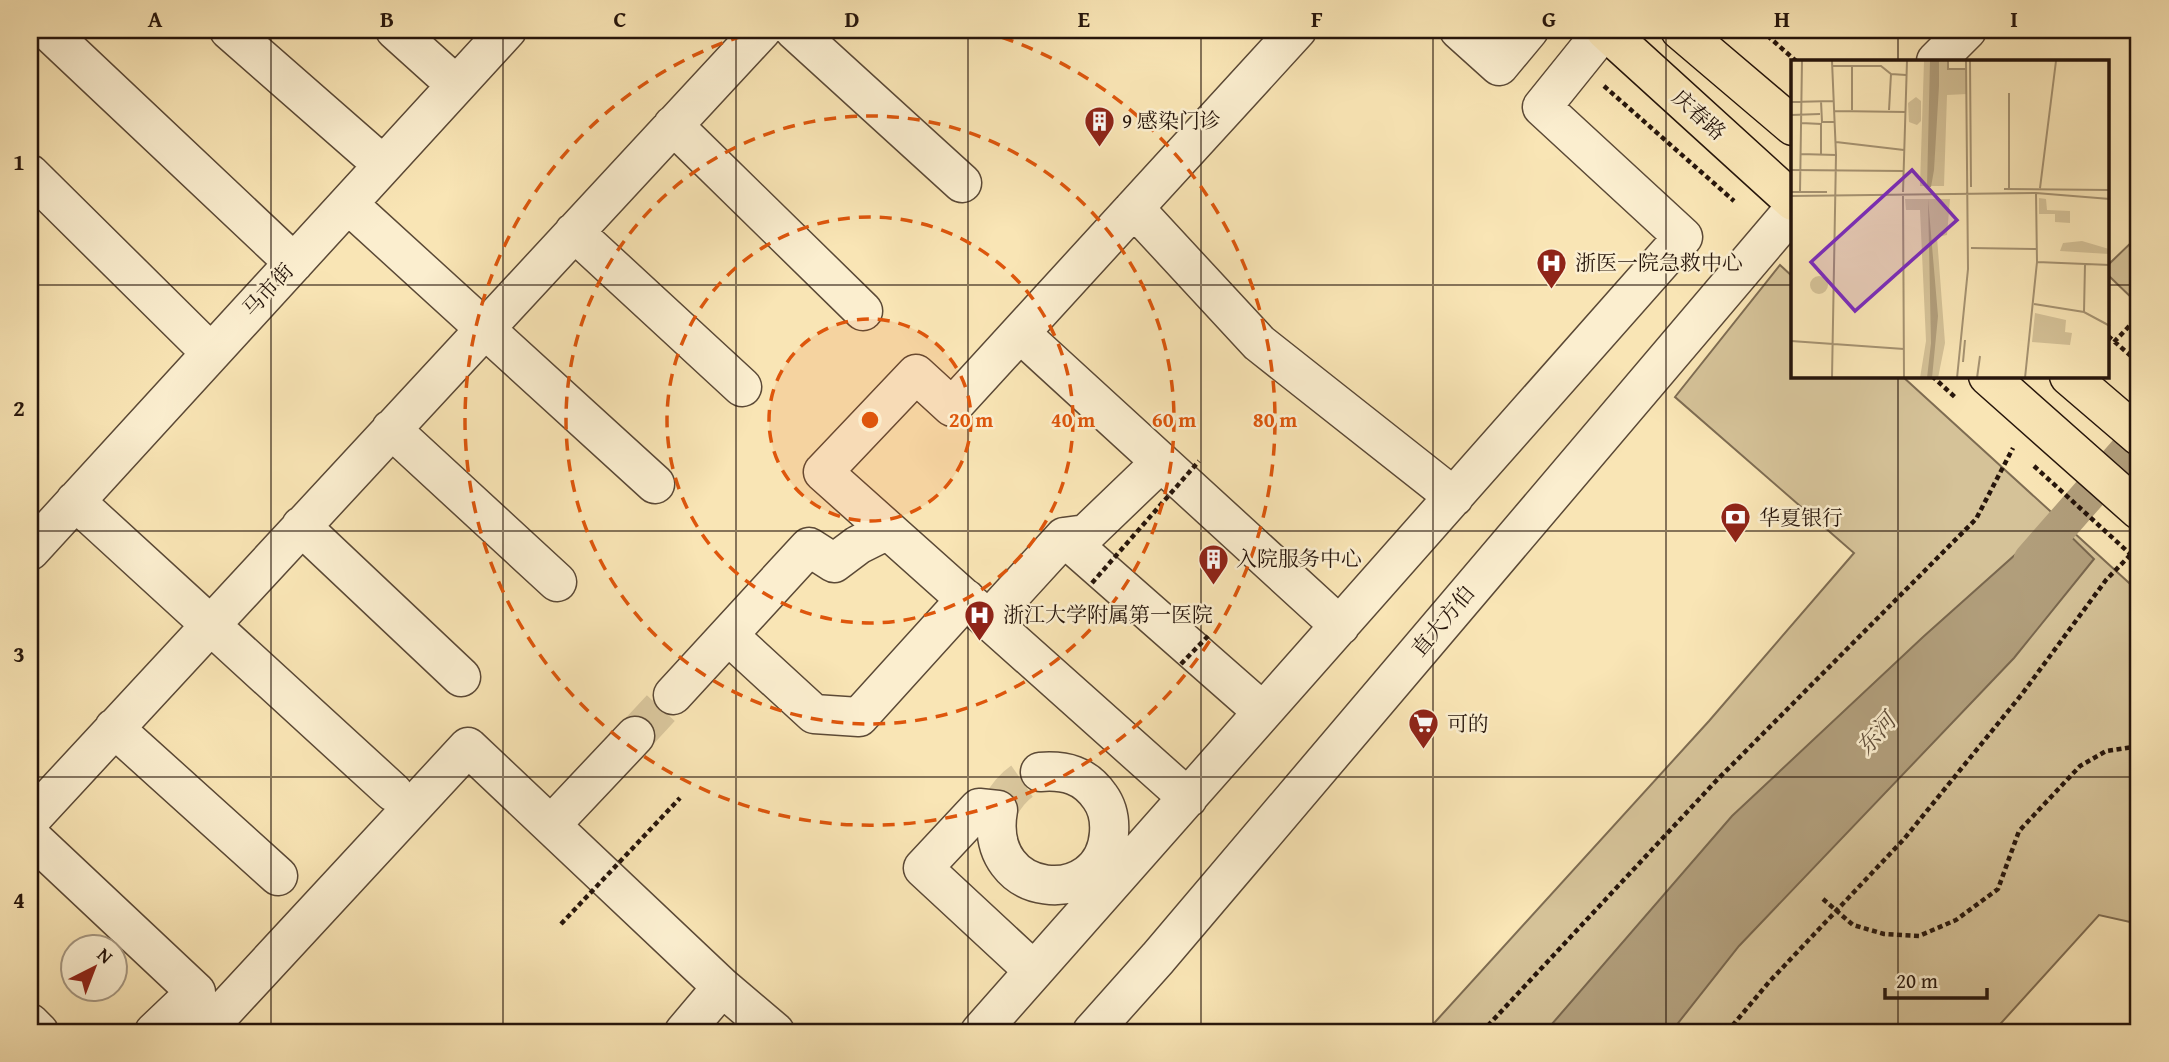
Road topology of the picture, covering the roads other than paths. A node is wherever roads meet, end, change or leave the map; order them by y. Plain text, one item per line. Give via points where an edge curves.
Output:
1 (47, 30) edge
2 (229, 30) edge
3 (395, 30) edge
4 (507, 30) edge
5 (761, 30) edge
6 (794, 30) edge
7 (1297, 30) edge
8 (1459, 30) edge
9 (1605, 30) edge
10 (1680, 30) edge
11 (1967, 30) edge
12 (1511, 36) edge
13 (79, 53) edge
14 (1937, 60) edge
15 (456, 85) junction
16 (1555, 92) junction
17 (673, 125) junction
18 (1791, 125) edge
19 (383, 165) junction
20 (30, 174) edge
21 (962, 183) dead end
22 (1654, 184) dead end
23 (1791, 199) edge
24 (348, 204) junction
25 (1134, 208) junction
26 (1782, 222) edge
27 (573, 233) junction
28 (294, 262) junction
29 (863, 311) dead end
30 (485, 328) junction
31 (1020, 333) junction
32 (211, 353) junction
33 (1990, 378) edge
34 (742, 387) dead end
35 (2082, 388) edge
36 (391, 429) junction
37 (2139, 436) edge
38 (1161, 462) junction
39 (655, 484) dead end
40 (1454, 497) junction
41 (75, 501) junction
42 (2139, 510) edge
43 (301, 526) junction
44 (888, 530) junction
45 (1064, 537) junction
46 (30, 551) edge
47 (557, 582) dead end
48 (977, 609) junction
49 (210, 626) junction
50 (1340, 626) junction
51 (729, 636) junction
52 (461, 677) dead end
53 (673, 695) tunnel mouth
54 (1264, 712) junction
55 (114, 728) junction
56 (635, 736) tunnel mouth
57 (1131, 746) junction
58 (1040, 772) tunnel mouth
59 (1094, 788) junction
60 (393, 792) dead end
61 (1188, 798) junction
62 (30, 820) edge
63 (551, 825) junction
64 (30, 836) edge
65 (1111, 867) junction
66 (278, 876) dead end
67 (1034, 971) junction
68 (722, 987) junction
69 (30, 1023) edge
70 (39, 1032) edge
71 (154, 1032) edge
72 (204, 1032) edge
73 (684, 1032) edge
74 (775, 1032) edge
75 (981, 1032) edge
76 (1092, 1032) edge

1 - 13 street
2 - 19 street
3 - 15 street
4 - 15 street, 马市街
5 - 17 street
6 - 21 street
7 - 25 street
8 - 12 street via 1499,66
9 - 16 street
9 - 23 main road, 庆春路
10 - 18 main road
11 - 14 street
13 - 28 street
15 - 19 street, 马市街
16 - 22 street
16 - 40 street via 1542,107 1683,237
17 - 27 street
17 - 29 street
19 - 24 street, 马市街
20 - 32 street
24 - 28 street, 马市街
24 - 30 street
25 - 31 street
25 - 40 street via 1259,343
26 - 76 street, 直大方伯
27 - 30 street
27 - 34 street
28 - 32 street, 马市街
30 - 36 street
30 - 39 street
31 - 38 street
31 - 44 street via 953,407 916,374 823,472
32 - 41 street, 马市街
33 - 42 main road via 2045,452
35 - 37 main road
36 - 43 street
36 - 47 street
38 - 45 street via 1086,534
38 - 50 street
40 - 50 street
41 - 46 street, 马市街
41 - 49 street
43 - 49 street
43 - 52 street
44 - 48 street
44 - 51 street via 834,564 808,547
45 - 48 street
45 - 54 street
48 - 51 street via 859,717 814,714
48 - 57 street
49 - 55 street
49 - 60 street
50 - 54 street
51 - 53 street
54 - 61 street
55 - 62 street
55 - 66 street
56 - 63 street
57 - 59 street
57 - 61 street
58 - 59 street via 1079,776
59 - 65 street via 1110,822
61 - 65 street
63 - 68 street
63 - 72 street via 468,747
64 - 71 street via 196,992
65 - 67 street
65 - 67 street via 1055,885 1020,876 998,846 998,810 979,808 923,868
67 - 75 street
68 - 73 street
68 - 74 street
69 - 70 street

